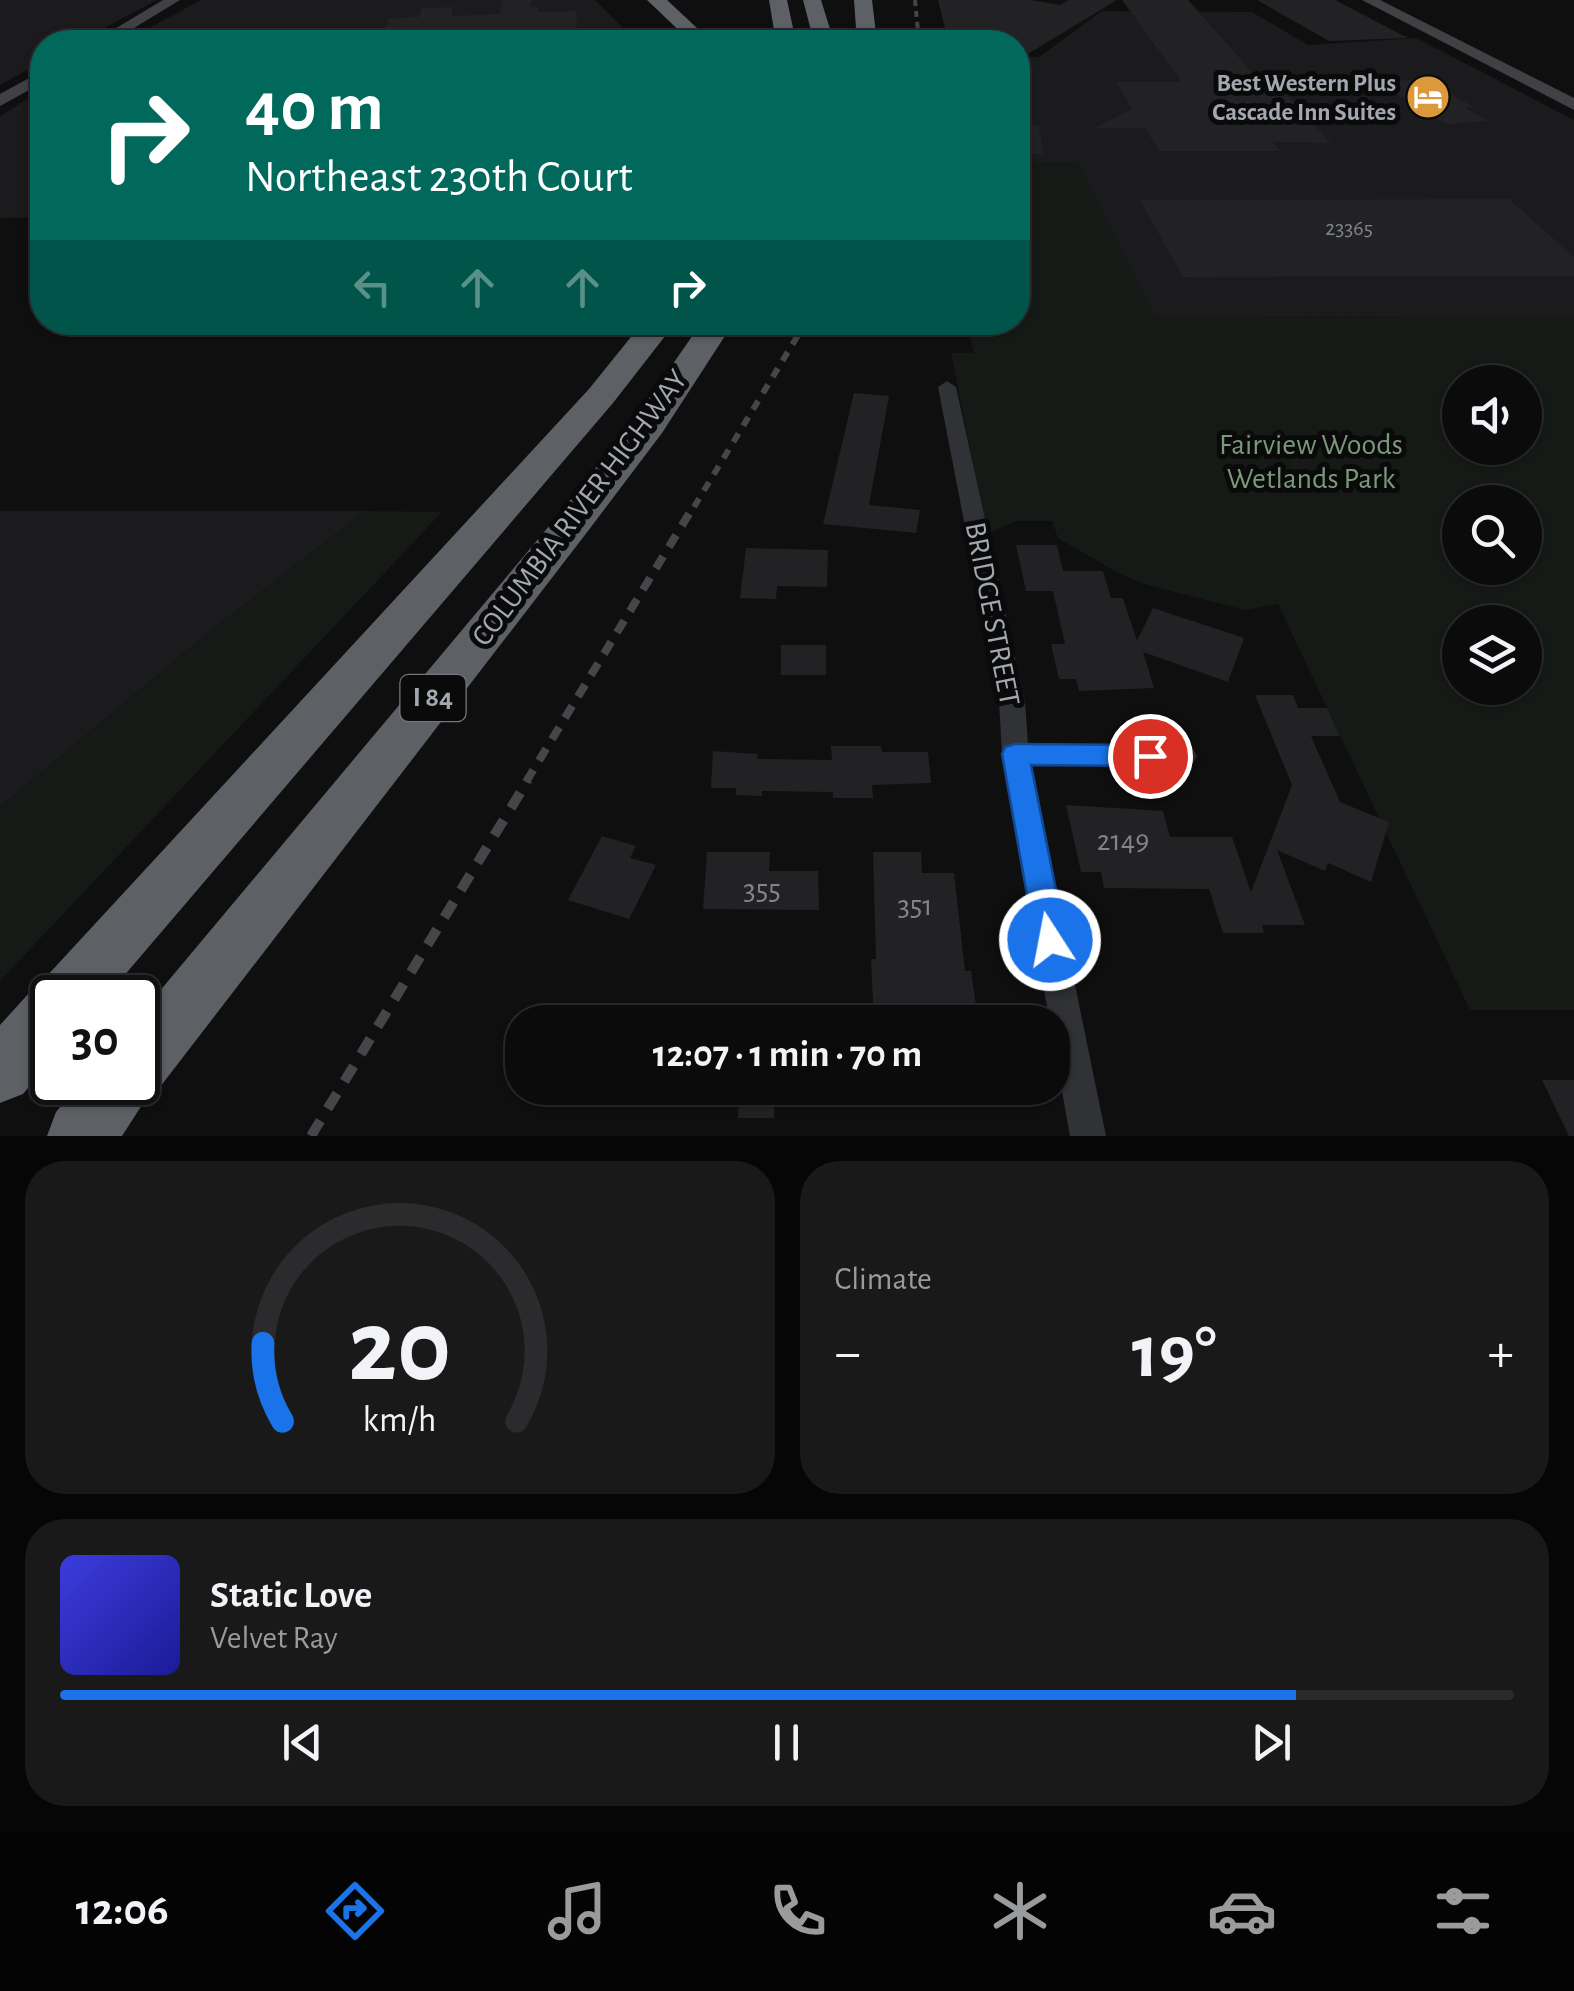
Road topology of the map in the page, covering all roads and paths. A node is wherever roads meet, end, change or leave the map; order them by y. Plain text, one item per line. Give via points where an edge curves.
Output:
1 (174, 0) edge
2 (656, 0) edge
3 (778, 0) edge
4 (812, 0) edge
5 (863, 0) edge
6 (1369, 0) edge
7 (121, 30) edge
8 (689, 30) edge
9 (784, 30) edge
10 (821, 30) edge
11 (866, 30) edge
12 (30, 83) edge
13 (0, 101) edge
14 (1574, 106) edge
15 (619, 335) edge
16 (650, 335) edge
17 (709, 335) edge
18 (948, 387) dead end
19 (601, 396) junction
20 (1015, 754) junction
21 (1184, 756) dead end
22 (86, 975) edge
23 (30, 1038) edge
24 (160, 1038) edge
25 (0, 1072) edge
26 (105, 1105) edge
27 (80, 1136) edge
28 (1088, 1136) edge

1 - 7 main road
2 - 8 highway
3 - 9 highway
4 - 10 highway
5 - 11 highway
6 - 14 main road
12 - 13 main road
15 - 19 highway
16 - 19 highway, COLUMBIA RIVER HIGHWAY / I 84
17 - 24 highway, COLUMBIA RIVER HIGHWAY / I 84 via 574,522
18 - 20 street, BRIDGE STREET via 1012,702
19 - 22 highway, COLUMBIA RIVER HIGHWAY / I 84
20 - 21 street
20 - 28 street, BRIDGE STREET
23 - 25 highway
26 - 27 highway

